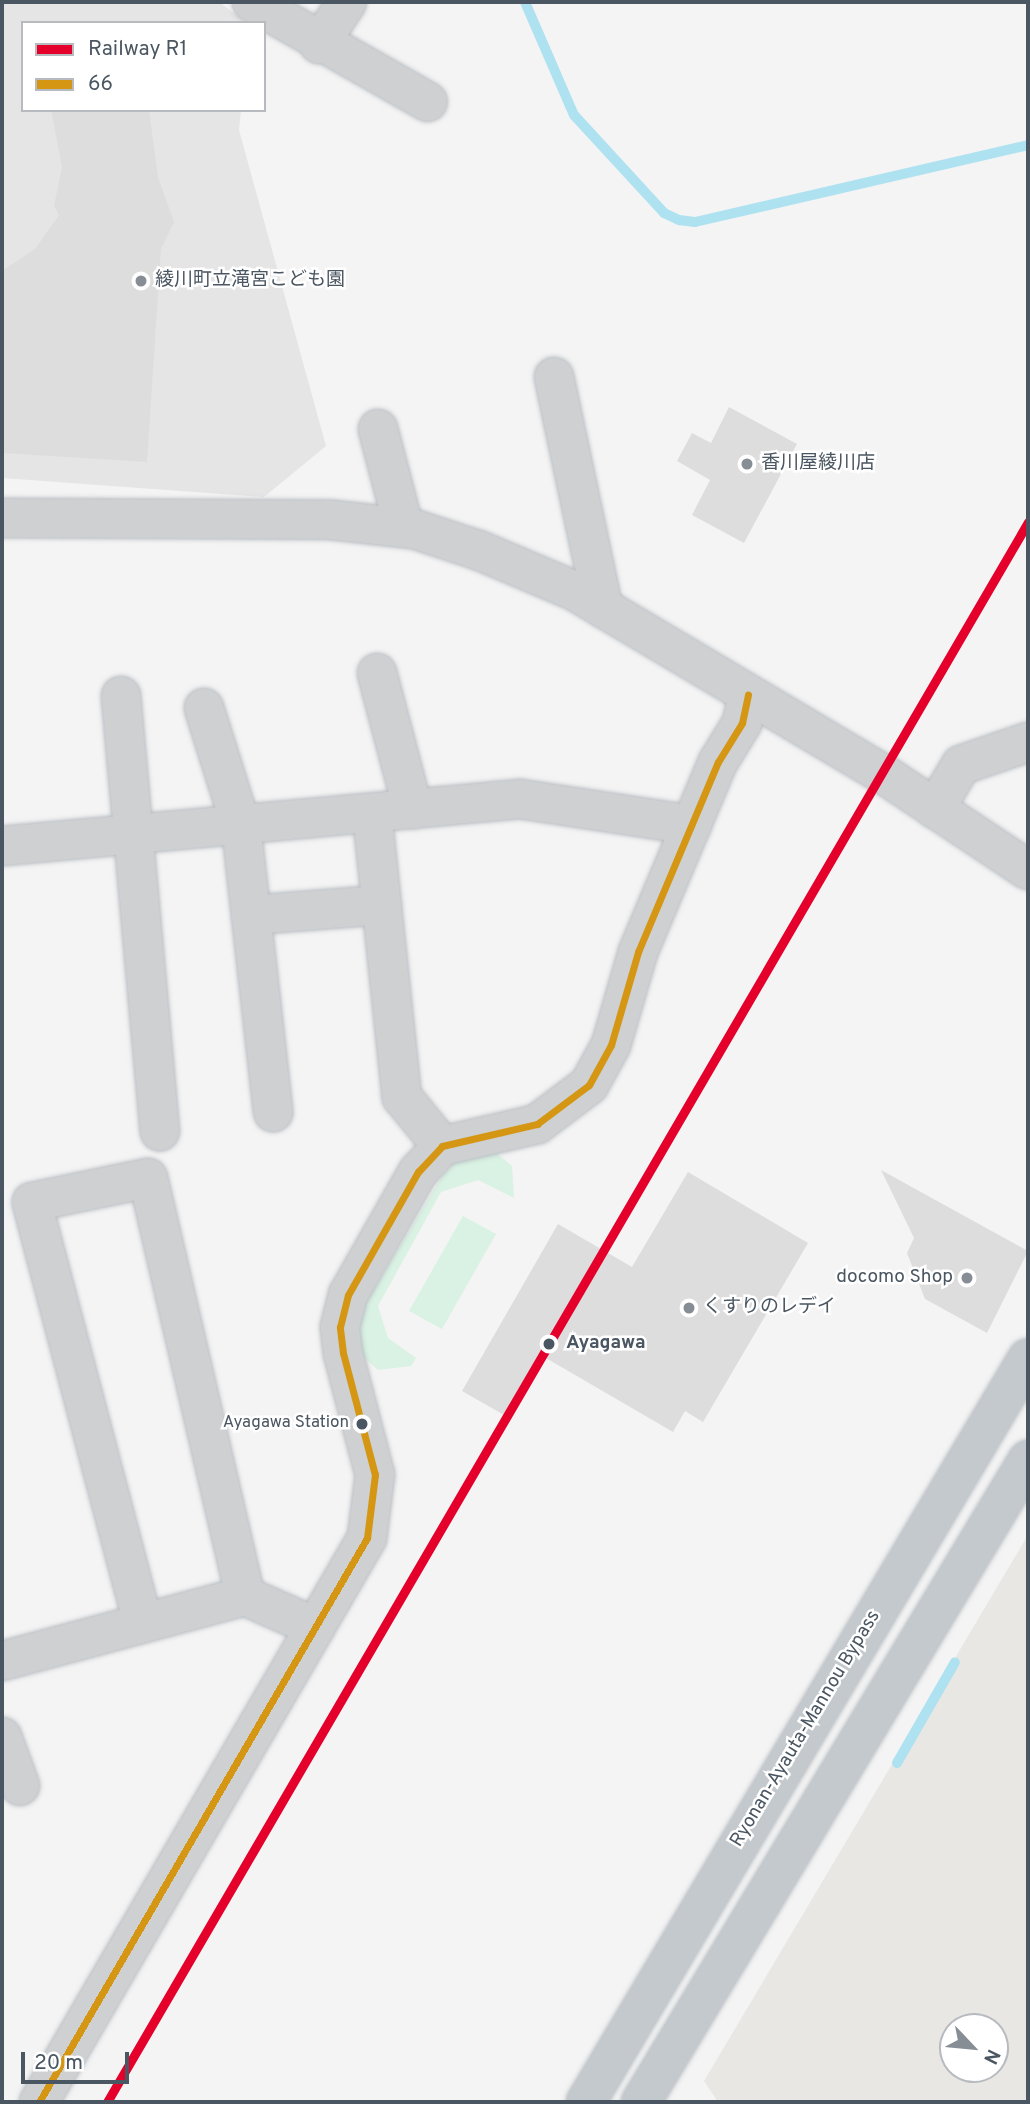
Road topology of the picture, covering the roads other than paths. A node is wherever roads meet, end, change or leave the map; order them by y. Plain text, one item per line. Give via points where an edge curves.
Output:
1 (252, 2) edge
2 (347, 2) edge
3 (319, 44) junction
4 (428, 102) dead end
5 (554, 377) dead end
6 (379, 429) dead end
7 (2, 518) edge
8 (404, 528) junction
9 (603, 608) junction
10 (377, 673) dead end
11 (748, 695) junction
12 (121, 696) dead end
13 (204, 708) dead end
14 (1028, 742) edge
15 (413, 809) junction
16 (935, 809) junction
17 (372, 813) junction
18 (241, 825) junction
19 (692, 825) junction
20 (137, 835) junction
21 (2, 846) edge
22 (1028, 870) edge
23 (382, 905) junction
24 (251, 915) junction
25 (273, 1112) dead end
26 (160, 1131) dead end
27 (442, 1146) junction
28 (1028, 1358) edge
29 (1028, 1460) edge
30 (245, 1596) junction
31 (143, 1623) junction
32 (315, 1627) junction
33 (2, 1661) edge
34 (2, 1737) edge
35 (20, 1786) dead end
36 (39, 2102) edge
37 (586, 2102) edge
38 (641, 2102) edge

1 - 3 street
2 - 3 street
3 - 4 street
5 - 9 street
6 - 8 street
7 - 8 street via 332,520
8 - 9 street via 478,550
9 - 11 street
10 - 15 street
11 - 16 street
11 - 19 street via 741,723
12 - 20 street
13 - 18 street
14 - 16 street via 961,765
15 - 17 street
15 - 19 street via 520,799
16 - 22 street
17 - 18 street
17 - 23 street
18 - 20 street
18 - 24 street
19 - 27 street via 638,952 611,1045 589,1085 537,1124
20 - 21 street
20 - 26 street
23 - 24 street
23 - 27 street via 402,1097
24 - 25 street
27 - 32 street via 418,1172 348,1295 340,1327 343,1353 376,1503 367,1538
28 - 37 highway, Ryonan-Ayauta-Mannou Bypass
29 - 38 highway
30 - 31 street
30 - 31 street via 148,1178 32,1202
30 - 32 street
31 - 33 street
32 - 36 street
34 - 35 street

